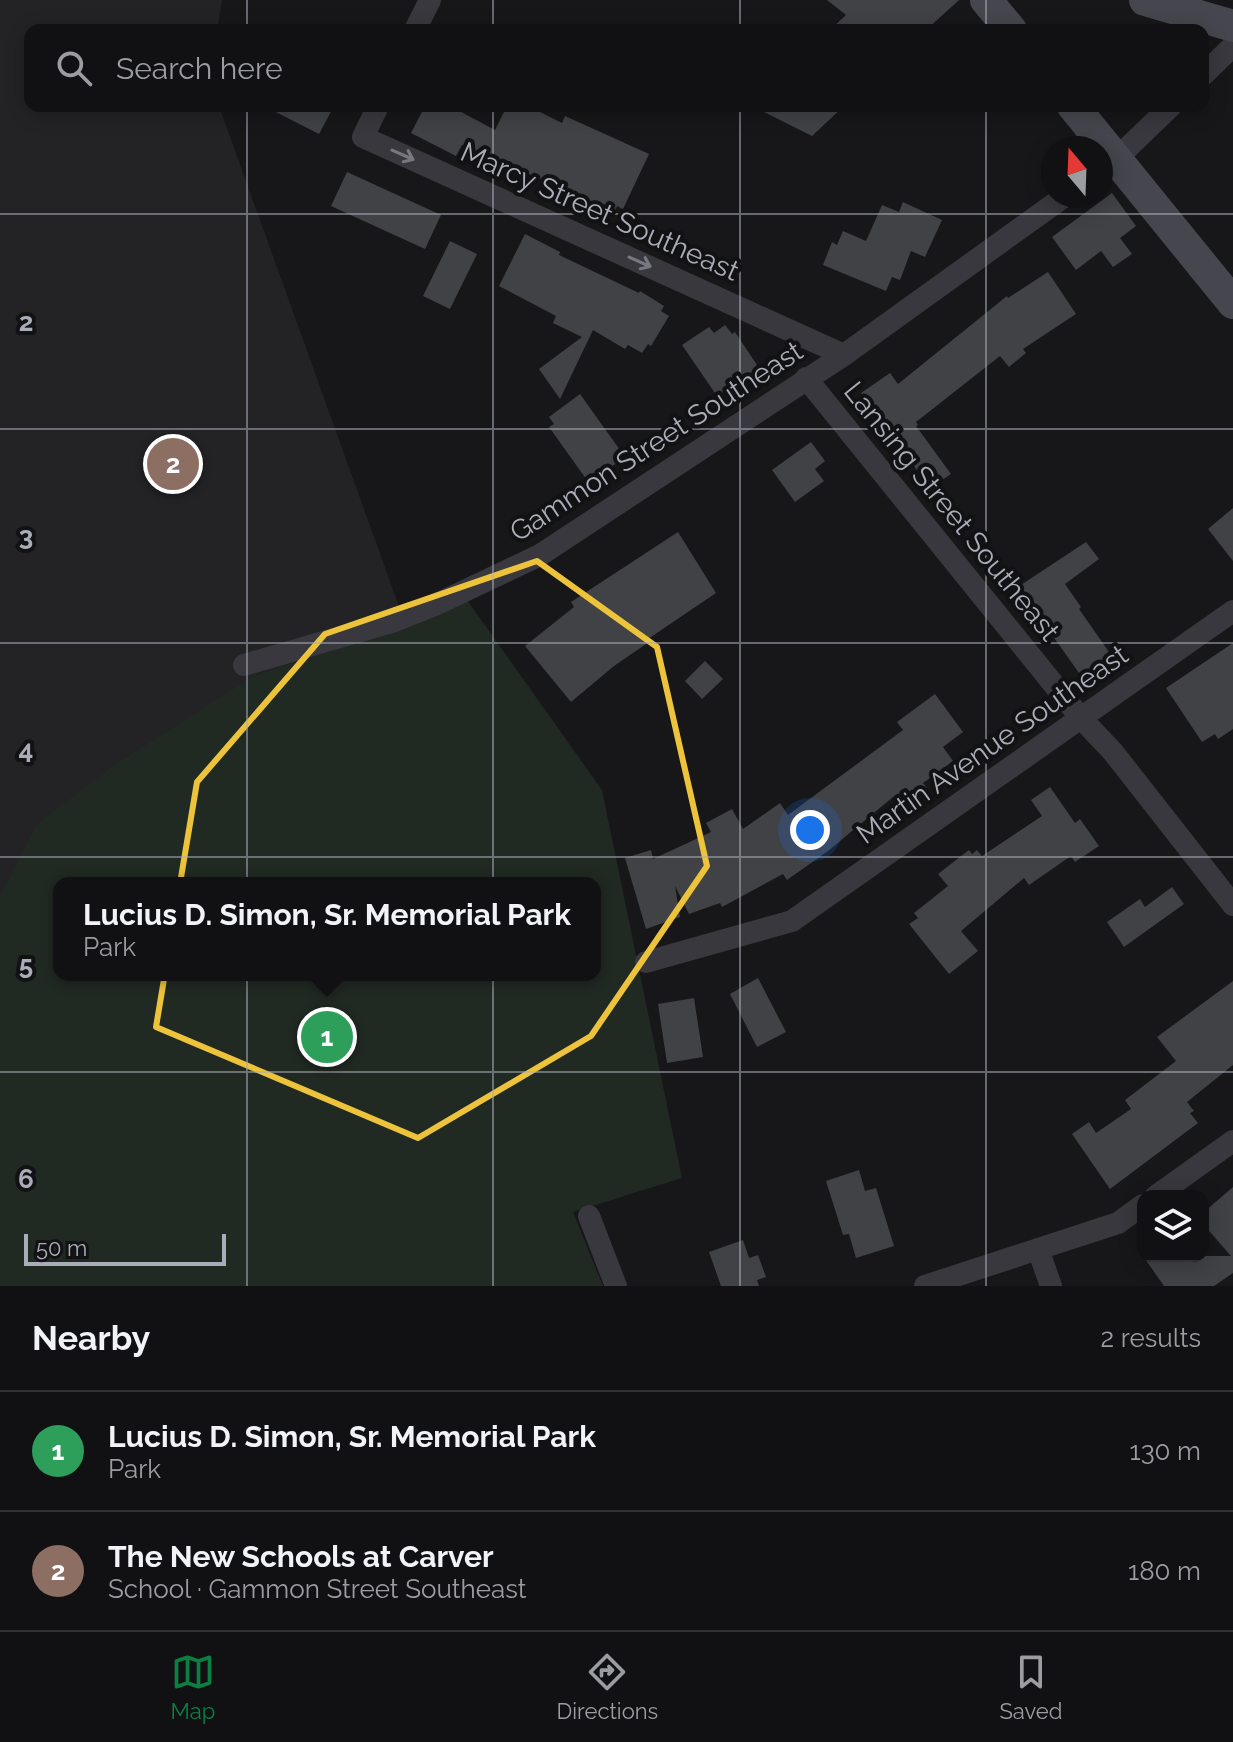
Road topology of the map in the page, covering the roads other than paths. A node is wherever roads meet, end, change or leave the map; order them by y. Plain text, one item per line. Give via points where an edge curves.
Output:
1 (430, 0) edge
2 (986, 0) edge
3 (1145, 0) edge
4 (418, 24) edge
5 (1006, 24) edge
6 (1233, 26) edge
7 (1233, 46) edge
8 (1209, 69) edge
9 (375, 112) edge
10 (1077, 112) edge
11 (1165, 112) edge
12 (1091, 136) edge
13 (1113, 161) edge
14 (1113, 169) edge
15 (1048, 208) edge
16 (1233, 303) edge
17 (844, 355) junction
18 (806, 378) junction
19 (1233, 611) edge
20 (244, 665) dead end
21 (1080, 717) junction
22 (1233, 905) edge
23 (646, 962) dead end
24 (1233, 1141) edge
25 (1164, 1190) edge
26 (1137, 1209) edge
27 (589, 1216) dead end
28 (1038, 1249) junction
29 (616, 1286) edge
30 (925, 1286) edge
31 (1051, 1286) edge

1 - 4 street
2 - 5 main road
3 - 6 main road
7 - 8 street
9 -> 17 street, Marcy Street Southeast via 363,137
10 - 12 main road
11 - 13 street
14 - 16 main road
15 - 17 street, Gammon Street Southeast
17 - 18 street, Gammon Street Southeast
18 - 20 street, Gammon Street Southeast via 508,572 392,622
18 - 21 street, Lansing Street Southeast
19 - 21 street, Martin Avenue Southeast
21 - 22 street, Lansing Street Southeast
21 - 23 street, Martin Avenue Southeast via 792,921
24 - 25 street
26 - 28 street via 1118,1223
27 - 29 street
28 - 30 street
28 - 31 street

